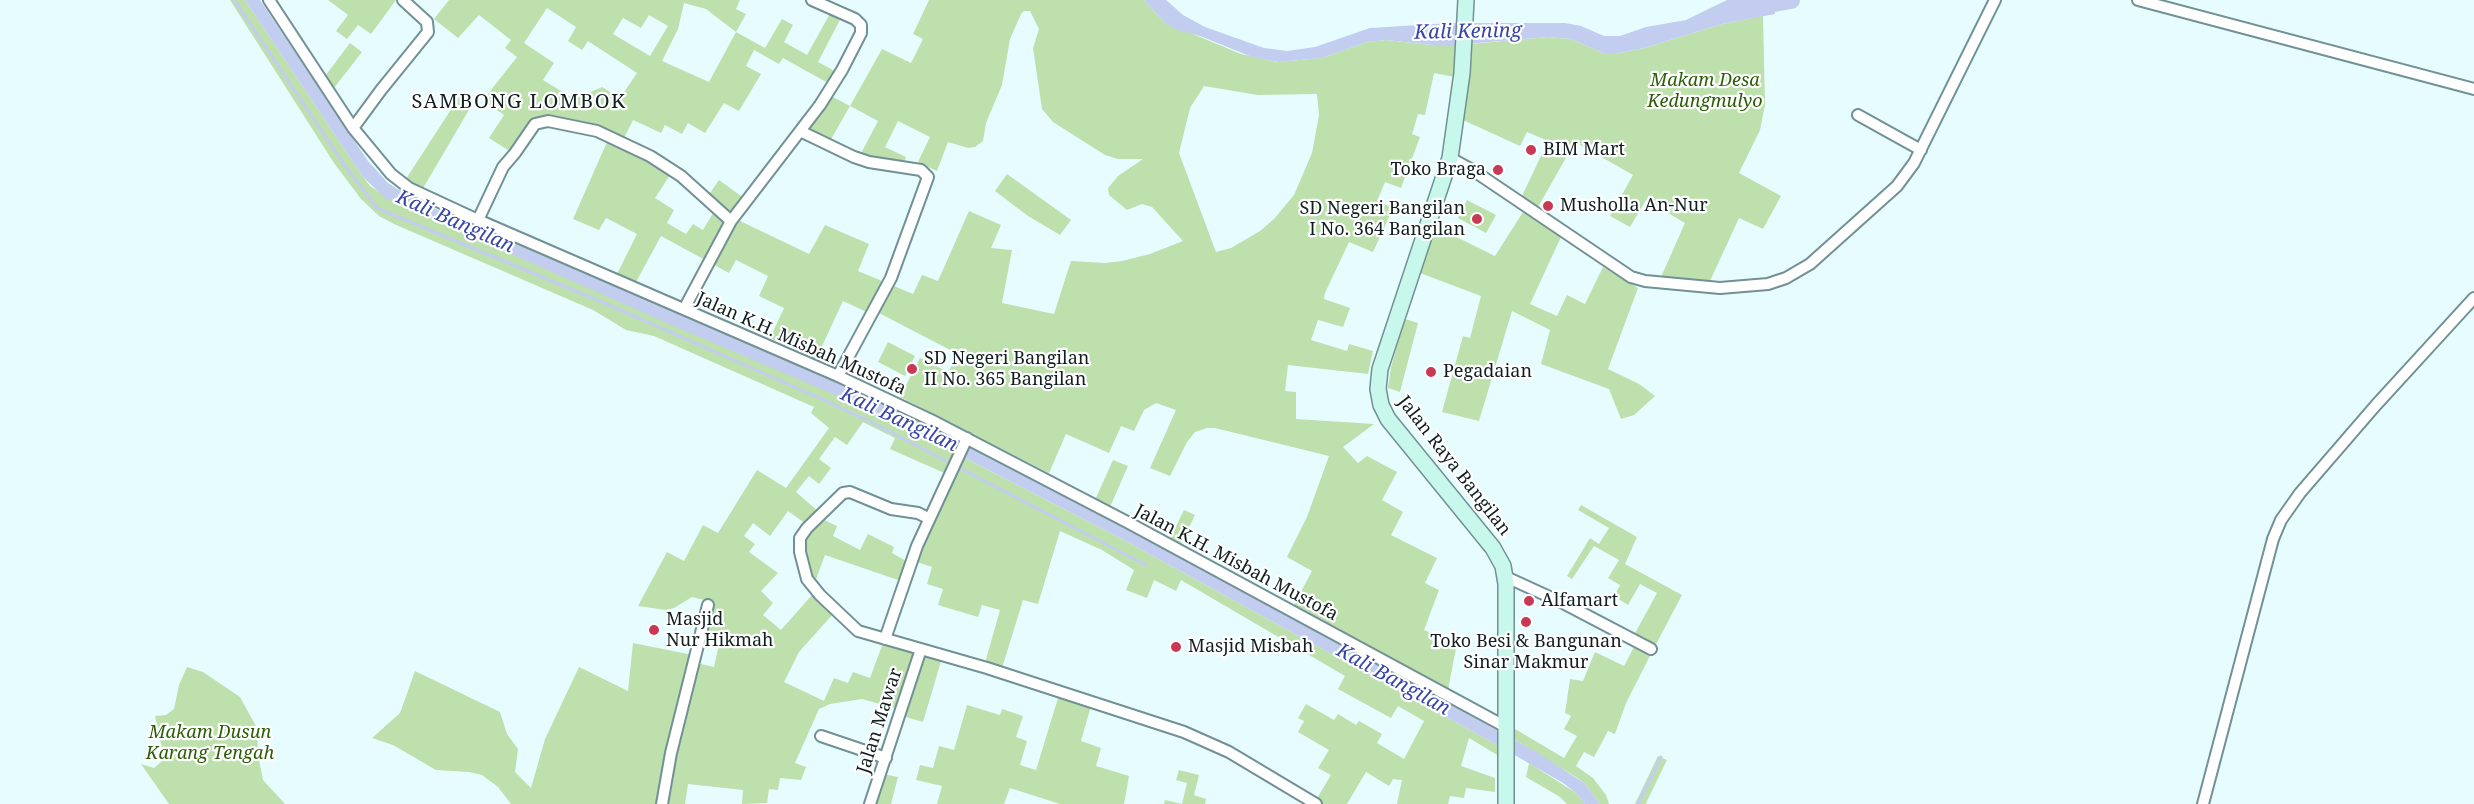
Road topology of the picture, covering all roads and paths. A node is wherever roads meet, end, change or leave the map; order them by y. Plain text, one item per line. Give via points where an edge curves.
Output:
1 (268, 0) edge
2 (403, 0) edge
3 (812, 0) edge
4 (1466, 0) edge
5 (1995, 0) edge
6 (2138, 0) edge
7 (2474, 89) edge
8 (1858, 115) dead end
9 (353, 128) junction
10 (800, 131) junction
11 (1921, 150) junction
12 (1450, 159) junction
13 (478, 220) junction
14 (731, 221) junction
15 (2474, 298) edge
16 (684, 309) junction
17 (838, 376) junction
18 (966, 440) junction
19 (928, 518) junction
20 (1506, 577) junction
21 (708, 605) dead end
22 (885, 639) junction
23 (921, 649) junction
24 (1651, 650) dead end
25 (1506, 730) junction
26 (821, 736) dead end
27 (886, 758) junction
28 (662, 804) edge
29 (870, 804) edge
30 (1316, 804) edge
31 (1506, 804) edge
32 (2203, 804) edge

1 - 9 street, Jalan K.H. Misbah Mustofa
2 - 9 street via 427,21 428,32
3 - 10 street via 855,19 861,29 837,78
4 - 12 main road, Jalan Raya Bangilan
5 - 11 street
6 - 7 street
8 - 11 street
9 - 13 street, Jalan K.H. Misbah Mustofa via 400,181
10 - 14 street
10 - 17 street via 854,157 921,170 928,177 891,278
11 - 12 street via 1889,193 1810,264 1778,281 1738,288 1660,283 1631,277 1474,171
12 - 20 main road, Jalan Raya Bangilan via 1380,369 1378,389 1388,419 1493,548
13 - 14 street via 502,167 535,124 548,121 597,131 650,156 681,176
13 - 16 street, Jalan K.H. Misbah Mustofa
14 - 16 street
15 - 32 street via 2376,405 2281,520
16 - 17 street, Jalan K.H. Misbah Mustofa
17 - 18 street, Jalan K.H. Misbah Mustofa
18 - 19 street
18 - 25 street, Jalan K.H. Misbah Mustofa via 1129,523
19 - 22 street
19 - 22 street via 846,492 800,538 801,563 810,585 853,627
20 - 24 street
20 - 25 main road, Jalan Raya Bangilan
21 - 28 street
22 - 23 street
23 - 27 street, Jalan Mawar
23 - 30 street via 1184,732 1229,752
25 - 31 main road, Jalan Raya Bangilan
26 - 27 street
27 - 29 street, Jalan Mawar

